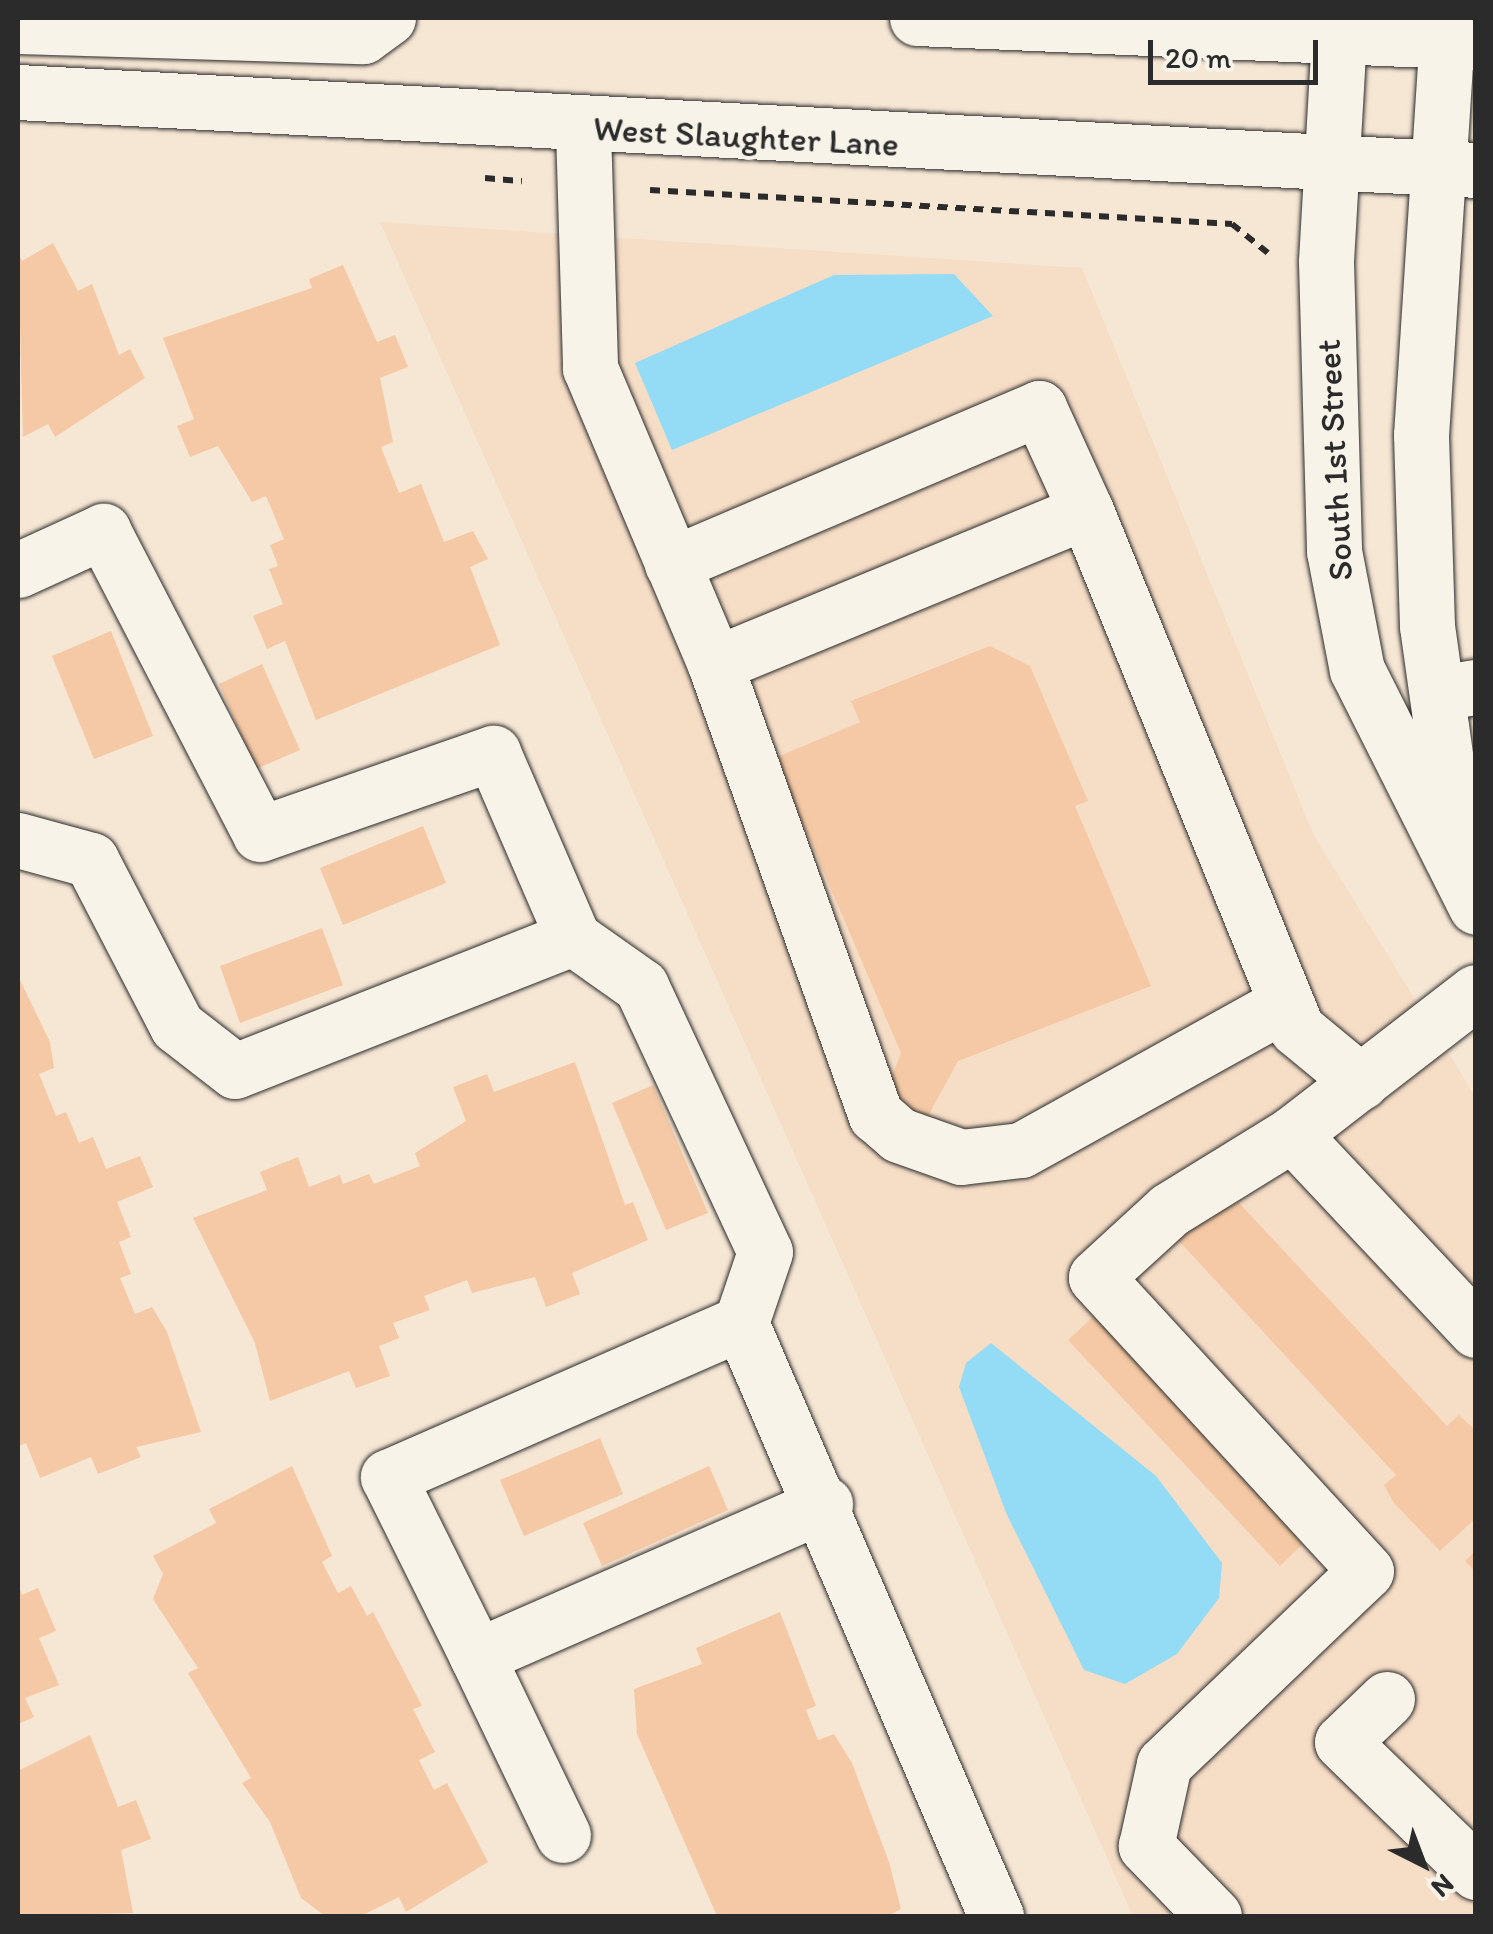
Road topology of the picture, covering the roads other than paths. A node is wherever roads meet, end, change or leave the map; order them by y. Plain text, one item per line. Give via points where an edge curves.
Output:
1 (388, 18) edge
2 (950, 18) edge
3 (18, 26) edge
4 (1339, 28) edge
5 (1457, 33) edge
6 (18, 92) edge
7 (583, 129) junction
8 (1332, 161) junction
9 (1456, 170) edge
10 (1086, 511) junction
11 (672, 564) junction
12 (18, 570) edge
13 (715, 664) junction
14 (1456, 690) edge
15 (18, 840) edge
16 (1469, 891) edge
17 (573, 938) junction
18 (1476, 992) edge
19 (1286, 1003) junction
20 (1360, 1082) junction
21 (1292, 1134) junction
22 (741, 1323) junction
23 (1476, 1330) edge
24 (825, 1504) junction
25 (477, 1656) junction
26 (1387, 1699) dead end
27 (563, 1835) dead end
28 (1476, 1872) edge
29 (996, 1916) edge
30 (1214, 1916) edge

1 - 3 main road via 377,33 328,36
2 - 4 main road
4 - 5 main road
4 - 8 main road, South 1st Street
5 - 9 main road, South 1st Street
6 - 7 main road, West Slaughter Lane
7 - 8 main road, West Slaughter Lane
7 - 11 main road via 590,368
8 - 9 main road, West Slaughter Lane
8 - 16 main road, South 1st Street via 1332,482 1347,635
9 - 14 main road, South 1st Street via 1420,435
10 - 11 main road via 1039,408
10 - 13 main road
10 - 19 main road
11 - 13 main road
12 - 17 main road via 104,531 260,834 492,753
13 - 19 main road via 876,1114 899,1135 961,1157 1021,1150
14 - 16 main road, South 1st Street
15 - 17 main road via 92,860 177,1026 235,1071
17 - 22 main road via 642,986 764,1252
18 - 20 main road
19 - 20 main road via 1297,1028
20 - 21 main road
21 - 23 main road
21 - 30 main road via 1169,1210 1096,1277 1366,1572 1164,1764 1146,1846
22 - 24 main road
22 - 25 main road via 388,1477
24 - 25 main road
24 - 29 main road
25 - 27 main road
26 - 28 main road via 1342,1742

